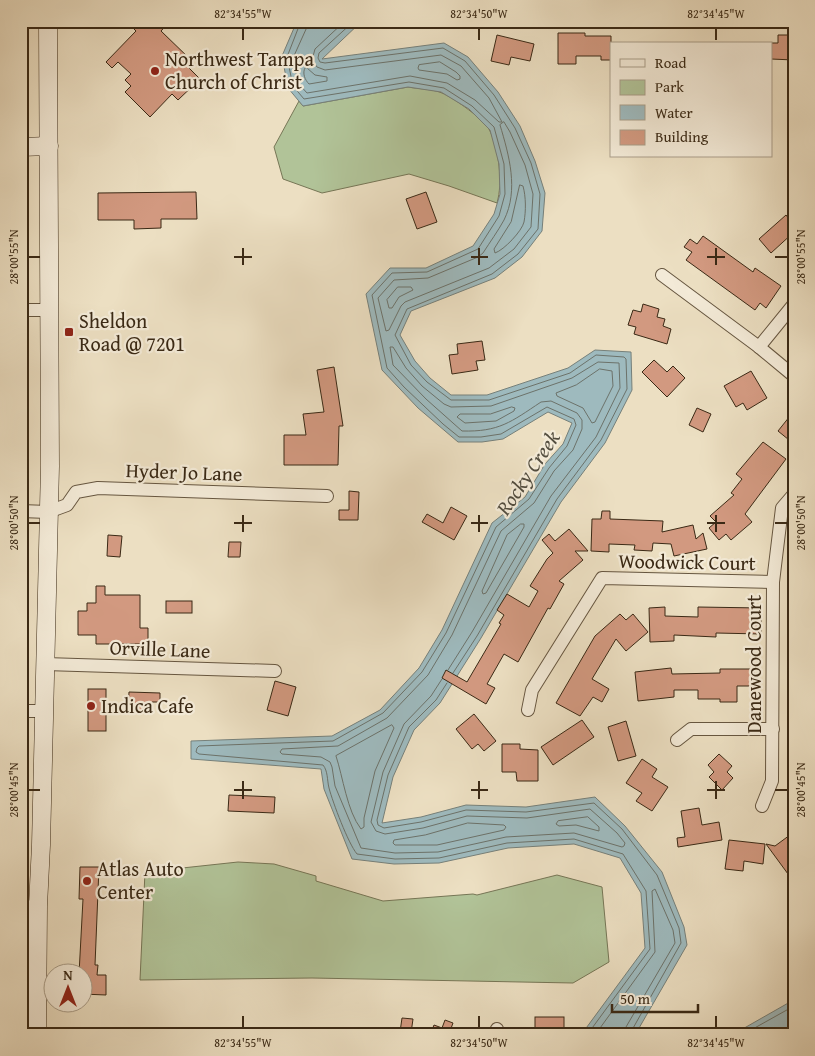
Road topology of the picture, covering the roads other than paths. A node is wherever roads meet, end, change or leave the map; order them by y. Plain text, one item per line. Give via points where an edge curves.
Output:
1 (48, 21) edge
2 (49, 146) junction
3 (21, 147) edge
4 (662, 274) dead end
5 (794, 304) edge
6 (21, 310) edge
7 (50, 310) junction
8 (759, 347) junction
9 (794, 376) edge
10 (794, 494) edge
11 (327, 496) dead end
12 (21, 512) edge
13 (48, 512) junction
14 (773, 582) junction
15 (45, 664) junction
16 (274, 671) dead end
17 (528, 710) dead end
18 (21, 711) edge
19 (44, 711) junction
20 (773, 729) junction
21 (677, 740) dead end
22 (762, 806) dead end
23 (30, 906) edge
24 (37, 1035) edge

1 - 2 main road
2 - 3 main road
2 - 7 main road
4 - 8 street
5 - 8 street
6 - 7 street
7 - 13 main road
8 - 9 street
10 - 14 street, Danewood Court via 782,508
11 - 13 street, Hyder Jo Lane via 98,488 76,492 67,505
12 - 13 street
13 - 15 main road
14 - 17 street, Woodwick Court via 602,578 532,690
14 - 20 street, Danewood Court
15 - 16 street, Orville Lane
15 - 19 main road
18 - 19 street
19 - 23 main road
20 - 21 street via 691,729
20 - 22 street, Danewood Court via 772,781
23 - 24 main road

